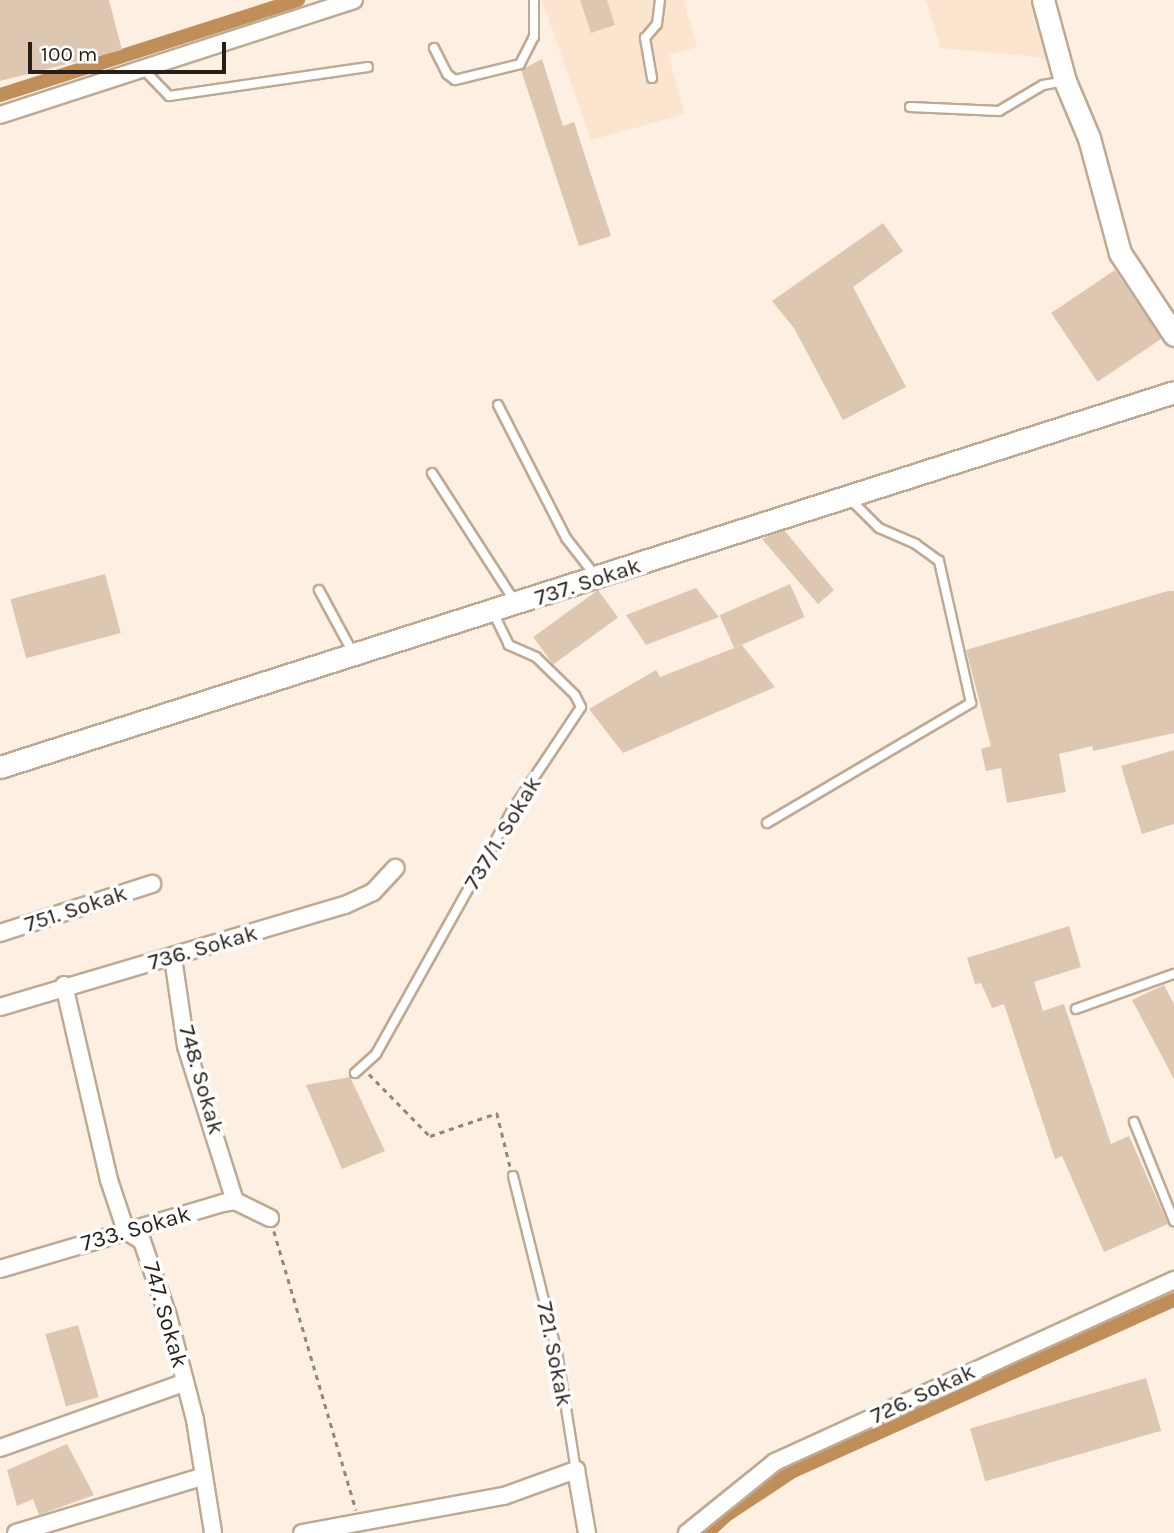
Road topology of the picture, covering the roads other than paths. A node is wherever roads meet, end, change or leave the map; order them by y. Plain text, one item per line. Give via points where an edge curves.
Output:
1 (354, 0) edge
2 (534, 0) edge
3 (660, 0) edge
4 (1043, 0) edge
5 (434, 48) dead end
6 (368, 67) dead end
7 (142, 68) junction
8 (652, 78) dead end
9 (1065, 81) junction
10 (910, 107) dead end
11 (0, 116) edge
12 (1174, 335) edge
13 (1174, 392) edge
14 (498, 405) dead end
15 (432, 473) dead end
16 (849, 498) junction
17 (598, 579) junction
18 (319, 590) dead end
19 (516, 605) junction
20 (493, 612) junction
21 (354, 656) junction
22 (0, 767) edge
23 (767, 823) dead end
24 (395, 869) dead end
25 (152, 884) dead end
26 (0, 933) edge
27 (173, 958) junction
28 (1174, 974) edge
29 (64, 985) junction
30 (0, 1007) edge
31 (1076, 1009) dead end
32 (358, 1070) road end
33 (1134, 1122) dead end
34 (513, 1177) road end
35 (235, 1202) junction
36 (270, 1218) road end
37 (1174, 1221) edge
38 (126, 1231) junction
39 (0, 1269) edge
40 (1174, 1280) edge
41 (184, 1383) junction
42 (0, 1448) edge
43 (576, 1470) junction
44 (201, 1477) junction
45 (59, 1527) edge
46 (16, 1533) edge
47 (213, 1533) edge
48 (302, 1533) edge
49 (587, 1533) edge
50 (687, 1533) edge

1 - 7 street
2 - 5 lane via 534,37 520,64 455,80
3 - 8 lane via 657,24 645,38
4 - 9 street
6 - 7 lane via 169,96
7 - 11 street
9 - 10 lane via 1042,85 999,111
9 - 12 street via 1089,138 1121,253
13 - 16 street, 737. Sokak
14 - 17 lane via 566,538
15 - 19 lane
16 - 17 street, 737. Sokak
16 - 23 lane via 879,528 916,544 939,561 971,703
17 - 19 street, 737. Sokak
18 - 21 lane
19 - 20 street, 737. Sokak
20 - 21 street, 737. Sokak
20 - 32 lane, 737/1. Sokak via 509,645 536,657 575,695 581,707 511,811 376,1054
21 - 22 street, 737. Sokak
24 - 27 street, 736. Sokak via 373,892 345,905
25 - 26 street, 751. Sokak
27 - 29 street, 736. Sokak
27 - 35 street, 748. Sokak via 186,1046
28 - 31 lane
29 - 30 street, 736. Sokak
29 - 38 street, 747. Sokak via 109,1180
33 - 37 lane
34 - 43 lane, 721. Sokak via 557,1352
35 - 36 street
35 - 38 street, 733. Sokak
38 - 39 street, 733. Sokak
38 - 41 street, 747. Sokak via 142,1241
40 - 50 street, 726. Sokak via 775,1462
41 - 42 street
41 - 44 street, 747. Sokak via 195,1420
43 - 48 street via 504,1496
43 - 49 street, 721. Sokak
44 - 45 street
44 - 47 street, 747. Sokak
45 - 46 street

